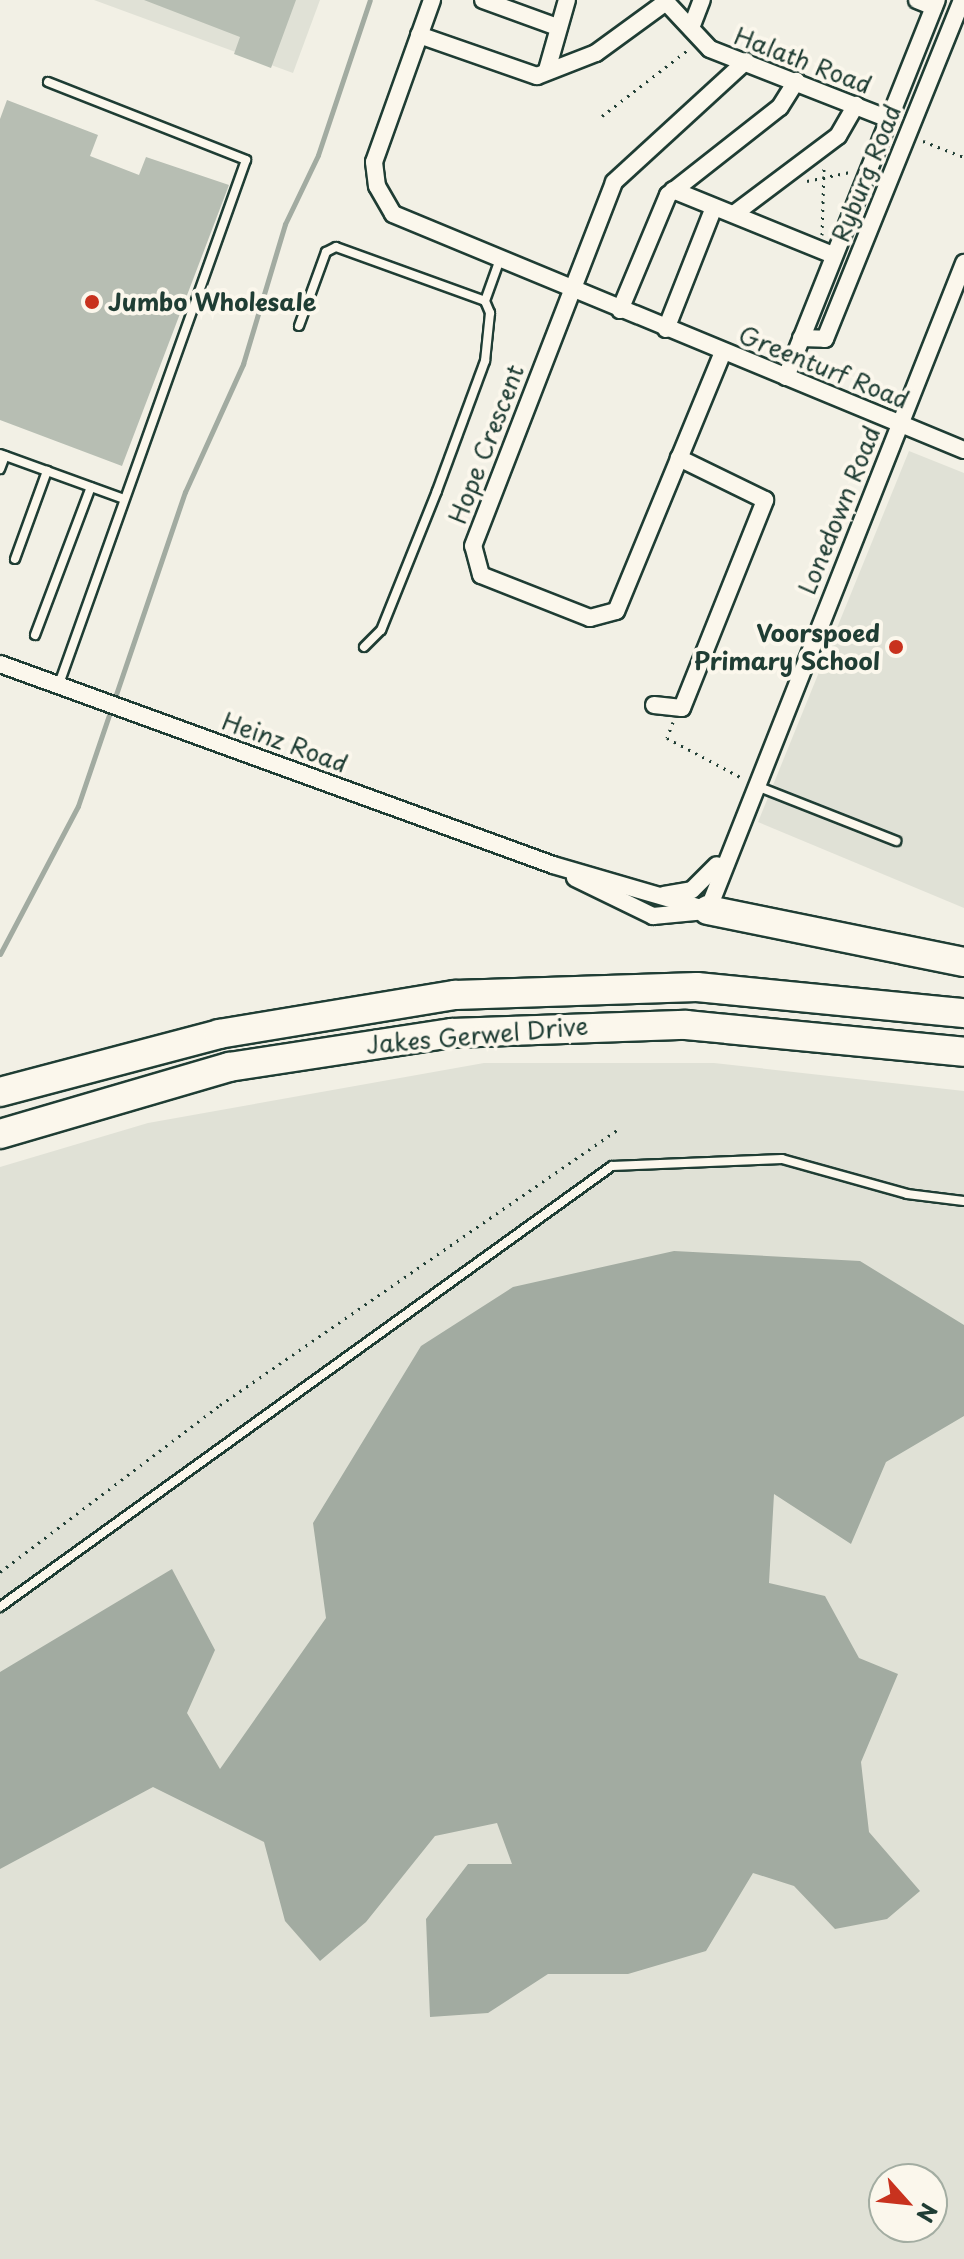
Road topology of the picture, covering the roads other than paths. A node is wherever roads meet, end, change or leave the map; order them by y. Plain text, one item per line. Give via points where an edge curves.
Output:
1 (432, 0) edge
2 (483, 0) edge
3 (702, 0) edge
4 (917, 0) edge
5 (962, 0) edge
6 (570, 3) edge
7 (936, 4) edge
8 (557, 27) junction
9 (696, 34) junction
10 (419, 35) junction
11 (746, 61) junction
12 (547, 70) junction
13 (796, 81) junction
14 (48, 82) dead end
15 (856, 105) junction
16 (889, 119) junction
17 (673, 190) junction
18 (714, 207) junction
19 (734, 214) junction
20 (833, 255) junction
21 (499, 262) junction
22 (964, 263) edge
23 (570, 291) junction
24 (485, 301) junction
25 (620, 310) junction
26 (299, 326) dead end
27 (666, 329) junction
28 (801, 338) junction
29 (723, 352) junction
30 (786, 377) junction
31 (900, 423) junction
32 (964, 450) edge
33 (2, 455) edge
34 (679, 458) junction
35 (0, 469) edge
36 (47, 471) junction
37 (91, 487) junction
38 (124, 499) junction
39 (15, 559) dead end
40 (35, 635) dead end
41 (364, 647) dead end
42 (0, 664) edge
43 (59, 684) junction
44 (654, 705) dead end
45 (753, 785) junction
46 (896, 841) dead end
47 (725, 854) junction
48 (553, 865) junction
49 (656, 896) junction
50 (708, 910) junction
51 (964, 962) edge
52 (964, 1013) edge
53 (964, 1052) edge
54 (0, 1092) edge
55 (0, 1134) edge
56 (964, 1201) edge
57 (0, 1607) edge

1 - 10 street
2 - 8 street
3 - 9 street
4 - 7 street
5 - 28 street, Ryburg Road via 825,339
6 - 8 street
7 - 16 street, Ryburg Road
8 - 12 street
9 - 11 street, Halath Road
9 - 12 street, Halath Road via 666,2 596,53
10 - 12 street via 530,76
10 - 21 street, Greenturf Road via 374,162 381,196 408,225
11 - 13 street, Halath Road
11 - 23 street via 731,82 620,173
13 - 15 street, Halath Road
13 - 17 street via 780,107
14 - 38 lane via 246,160
15 - 16 street, Halath Road
15 - 19 street via 844,130
16 - 20 street, Ryburg Road
17 - 18 street
17 - 25 street
18 - 19 street
18 - 27 street
19 - 20 street
20 - 28 street, Ryburg Road
21 - 23 street, Greenturf Road
21 - 24 lane
22 - 31 street, Lonedown Road
23 - 25 street, Greenturf Road
23 - 34 street, Hope Crescent via 473,546 477,569 590,618 608,618
24 - 26 lane via 336,247 326,252
24 - 41 lane via 491,322 485,361 381,630
25 - 27 street, Greenturf Road
27 - 29 street, Greenturf Road
28 - 30 street, Ryburg Road
29 - 30 street, Greenturf Road
29 - 34 street, Hope Crescent
30 - 31 street, Greenturf Road
31 - 32 street, Greenturf Road
31 - 45 street, Lonedown Road
33 - 35 lane
33 - 36 lane
34 - 44 street via 765,500 677,711
36 - 37 lane
36 - 39 lane
37 - 38 lane
37 - 40 lane
38 - 43 lane
42 - 43 street, Heinz Road
43 - 48 street, Heinz Road
45 - 46 lane
45 - 47 street, Lonedown Road
47 - 49 street via 701,885
47 - 50 street, Lonedown Road
48 - 49 street, Heinz Road
48 - 50 street, Heinz Road via 653,916
49 - 50 street, Heinz Road
50 - 51 highway
52 - 54 highway, Jakes Gerwel Drive via 697,987 455,995 233,1031
53 - 55 highway, Jakes Gerwel Drive via 686,1025 452,1033 229,1067
56 - 57 lane via 907,1194 782,1159 612,1166

